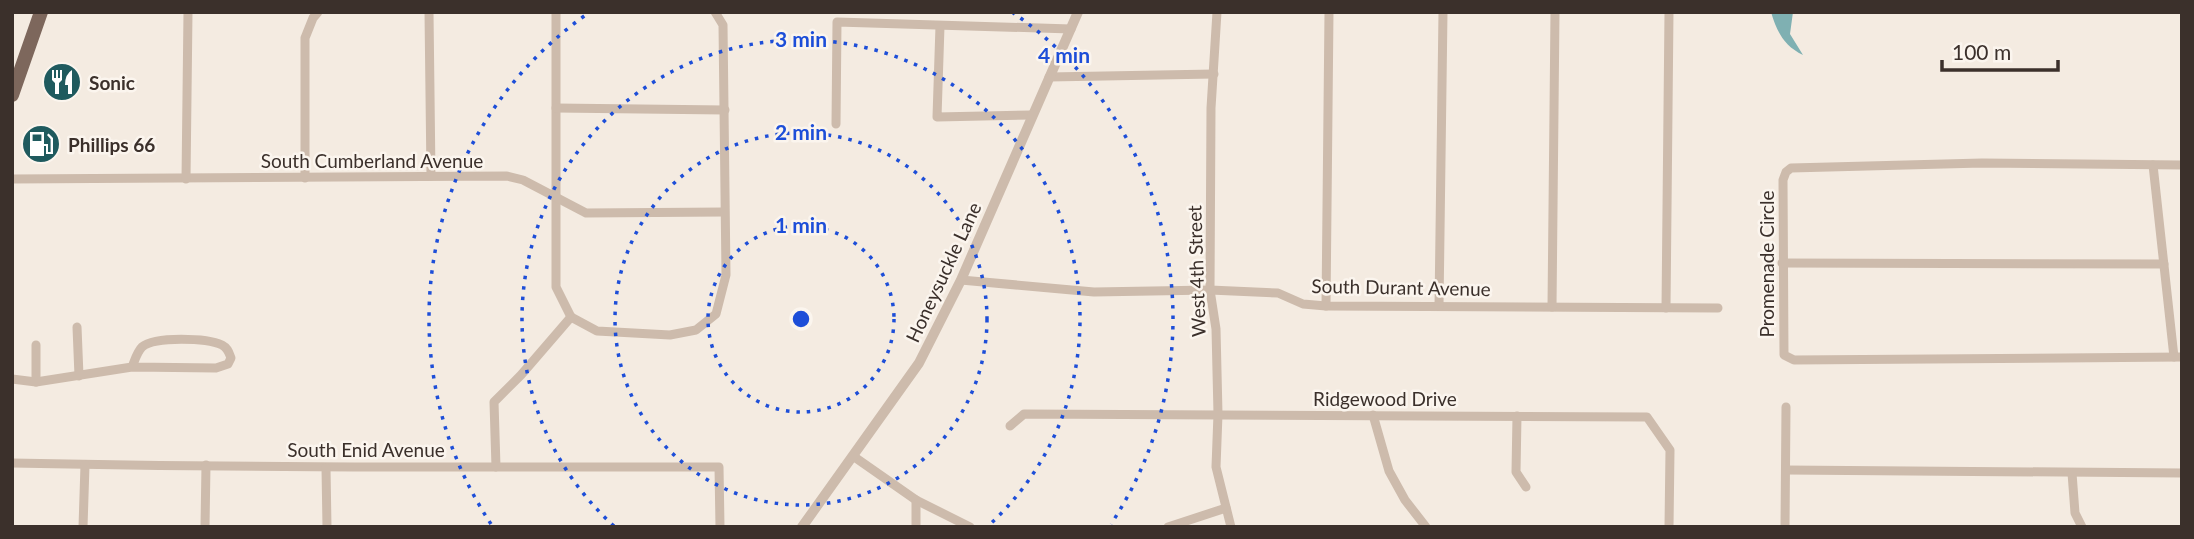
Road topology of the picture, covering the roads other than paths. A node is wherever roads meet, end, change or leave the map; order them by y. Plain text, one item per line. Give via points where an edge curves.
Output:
1 (41, 12) edge
2 (188, 12) edge
3 (318, 12) edge
4 (429, 12) edge
5 (556, 12) edge
6 (715, 12) edge
7 (1078, 12) edge
8 (1217, 12) edge
9 (1329, 12) edge
10 (1443, 12) edge
11 (1555, 12) edge
12 (1669, 12) edge
13 (940, 26) junction
14 (1072, 29) junction
15 (1214, 74) junction
16 (1049, 77) junction
17 (12, 95) edge
18 (556, 108) junction
19 (725, 110) junction
20 (1032, 115) junction
21 (836, 124) dead end
22 (2153, 165) junction
23 (2182, 165) edge
24 (431, 176) junction
25 (186, 178) junction
26 (305, 178) junction
27 (12, 179) edge
28 (556, 197) junction
29 (724, 212) junction
30 (1782, 263) junction
31 (2164, 264) junction
32 (961, 280) junction
33 (1210, 290) junction
34 (1326, 306) junction
35 (1439, 306) junction
36 (1552, 307) junction
37 (1718, 307) dead end
38 (1666, 308) junction
39 (571, 317) junction
40 (77, 327) dead end
41 (36, 345) dead end
42 (2178, 357) edge
43 (132, 367) junction
44 (79, 376) junction
45 (12, 379) edge
46 (36, 382) junction
47 (1786, 407) dead end
48 (1218, 414) junction
49 (1373, 415) junction
50 (1517, 416) junction
51 (1010, 426) dead end
52 (853, 456) junction
53 (12, 463) edge
54 (85, 465) junction
55 (206, 465) junction
56 (496, 467) junction
57 (326, 468) junction
58 (1786, 470) junction
59 (2072, 472) junction
60 (2182, 473) edge
61 (1526, 487) dead end
62 (916, 500) junction
63 (1226, 508) junction
64 (83, 527) edge
65 (205, 527) edge
66 (327, 527) edge
67 (720, 527) edge
68 (803, 527) edge
69 (916, 527) edge
70 (970, 527) edge
71 (1168, 527) edge
72 (1231, 527) edge
73 (1426, 527) edge
74 (1669, 527) edge
75 (1785, 527) edge
76 (2082, 527) edge

1 - 17 main road
2 - 25 street
3 - 26 street via 306,38
4 - 24 street
5 - 18 street
6 - 19 street via 723,25
7 - 14 street, Honeysuckle Lane
8 - 15 street, West 4th Street
9 - 34 street
10 - 35 street
11 - 36 street
12 - 38 street
13 - 14 street
13 - 20 street via 937,117
13 - 21 street via 837,22
14 - 16 street, Honeysuckle Lane
15 - 16 street
15 - 33 street, West 4th Street
16 - 20 street, Honeysuckle Lane
18 - 19 street
18 - 28 street
19 - 29 street
20 - 32 street, Honeysuckle Lane
22 - 23 street, Promenade Circle
22 - 30 street, Promenade Circle via 1791,168 1783,180
22 - 31 street
24 - 26 street, South Cumberland Avenue
24 - 28 street, South Cumberland Avenue via 507,176
25 - 26 street, South Cumberland Avenue
25 - 27 street, South Cumberland Avenue
28 - 29 street, South Cumberland Avenue via 586,213
28 - 39 street via 556,287
29 - 39 street via 726,275 716,314 696,330 670,335 597,331
30 - 31 street
30 - 42 street, Promenade Circle via 1784,355 1794,359
31 - 42 street
32 - 33 street, South Durant Avenue via 1094,292
32 - 52 street, Honeysuckle Lane via 919,363
33 - 34 street, South Durant Avenue via 1278,293 1303,304
33 - 48 street, West 4th Street
34 - 35 street, South Durant Avenue
35 - 36 street, South Durant Avenue
36 - 38 street, South Durant Avenue
37 - 38 street, South Durant Avenue
39 - 56 street via 494,402
40 - 44 street
41 - 46 street
43 - 43 street via 216,368 231,358 223,345 198,340 153,342 143,347
43 - 44 street
44 - 46 street
45 - 46 street
47 - 58 street
48 - 49 street, Ridgewood Drive
48 - 51 street, Ridgewood Drive via 1024,414
48 - 63 street, West 4th Street via 1216,467
49 - 50 street, Ridgewood Drive
49 - 73 street via 1390,471
50 - 61 street via 1516,472
50 - 74 street, Ridgewood Drive via 1647,417 1670,450
52 - 62 street
52 - 68 street, Honeysuckle Lane
53 - 54 street, South Enid Avenue
54 - 55 street, South Enid Avenue
54 - 64 street
55 - 57 street, South Enid Avenue
55 - 65 street
56 - 57 street, South Enid Avenue
56 - 67 street, South Enid Avenue via 719,467
57 - 66 street
58 - 59 street
58 - 75 street
59 - 60 street
59 - 76 street via 2075,513
62 - 69 street
62 - 70 street
63 - 71 street
63 - 72 street, West 4th Street

